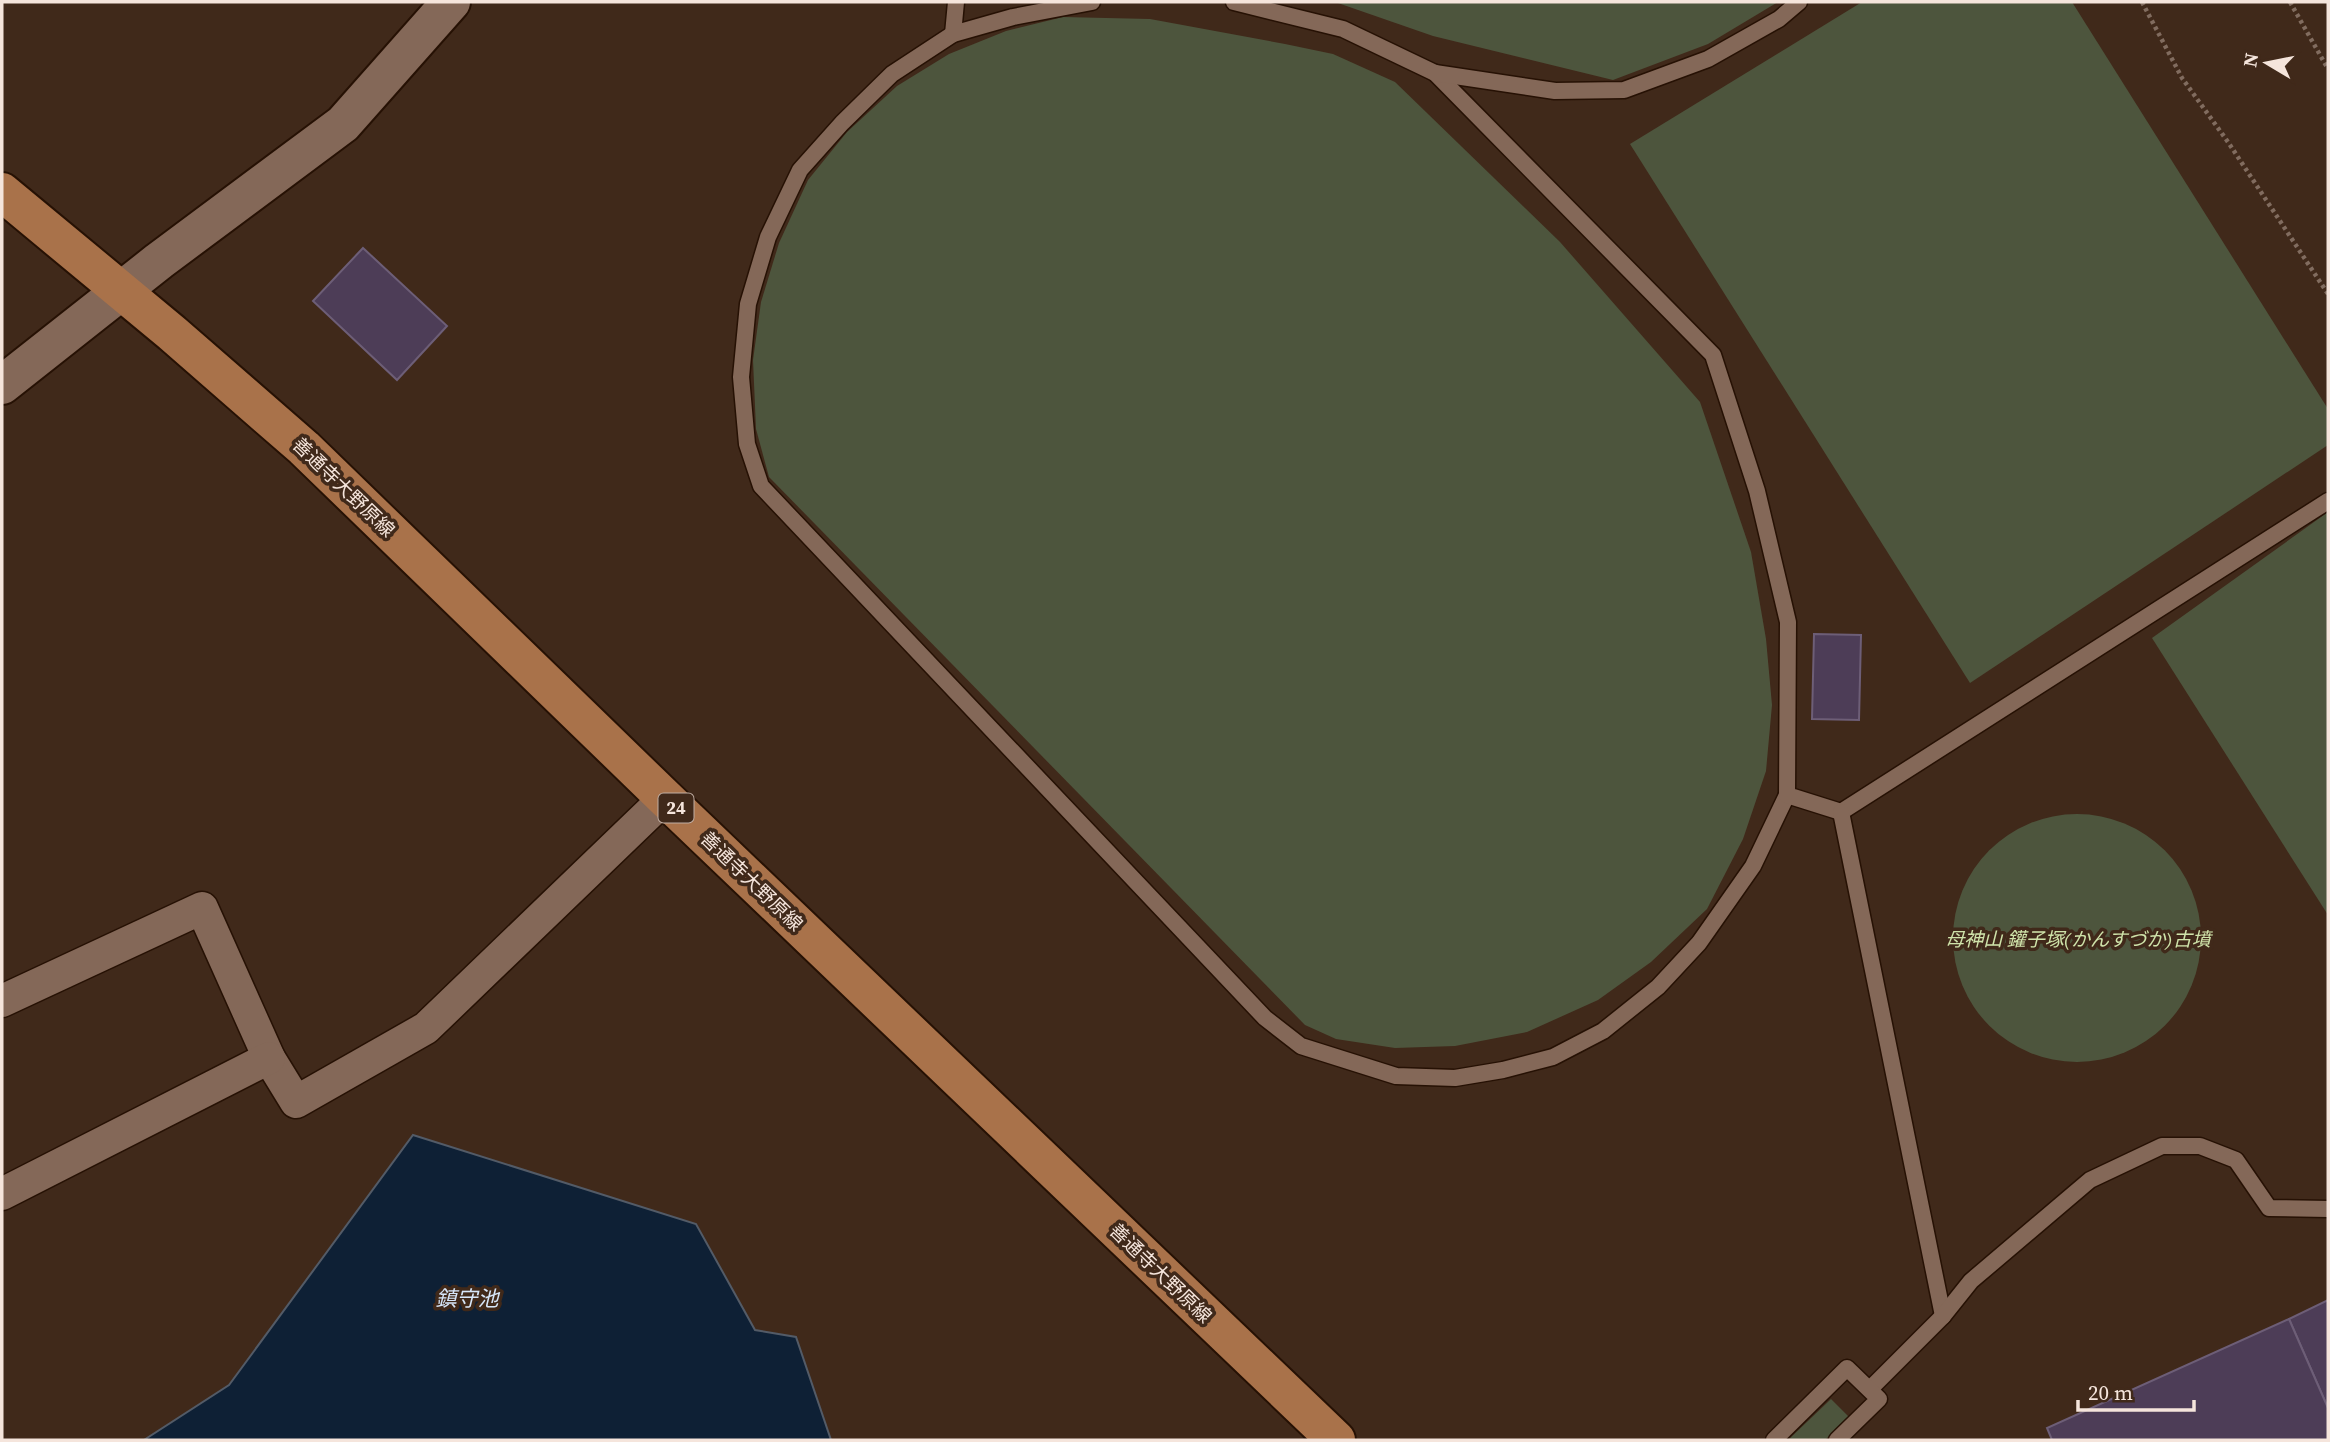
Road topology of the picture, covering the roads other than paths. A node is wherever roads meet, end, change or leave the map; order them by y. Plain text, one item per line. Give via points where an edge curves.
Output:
1 (451, 2) edge
2 (956, 2) edge
3 (1092, 2) edge
4 (1234, 2) edge
5 (1799, 2) edge
6 (953, 34) junction
7 (1435, 73) junction
8 (2, 192) edge
9 (120, 292) junction
10 (2, 385) edge
11 (2328, 501) edge
12 (1787, 795) junction
13 (665, 798) junction
14 (1841, 812) junction
15 (2, 1001) edge
16 (269, 1058) junction
17 (2, 1194) edge
18 (2328, 1209) edge
19 (1943, 1316) junction
20 (1870, 1389) junction
21 (1336, 1440) edge
22 (1774, 1440) edge
23 (1838, 1440) edge

1 - 9 street via 343,124
2 - 6 lane
3 - 6 lane
4 - 7 lane via 1343,29
5 - 7 lane via 1779,19 1708,59 1625,90 1555,90
6 - 12 lane via 892,74 800,170 768,237 748,304 741,377 747,444 761,486 1265,1018 1301,1046 1396,1076 1455,1078 1553,1057 1603,1031 1658,987 1699,943 1753,866
7 - 12 lane via 1713,355 1757,491 1788,622
8 - 9 main road, 善通寺大野原線 / 24
9 - 10 street
9 - 13 main road, 善通寺大野原線 / 24 via 304,448
11 - 14 lane
12 - 14 lane
13 - 16 street via 426,1028 296,1102
13 - 21 main road, 善通寺大野原線 / 24
14 - 19 lane
15 - 16 street via 202,908
16 - 17 street
18 - 19 lane via 2269,1208 2236,1160 2200,1146 2162,1146 2090,1180 1971,1281
19 - 20 lane
20 - 22 lane via 1847,1368
20 - 23 lane via 1879,1399

